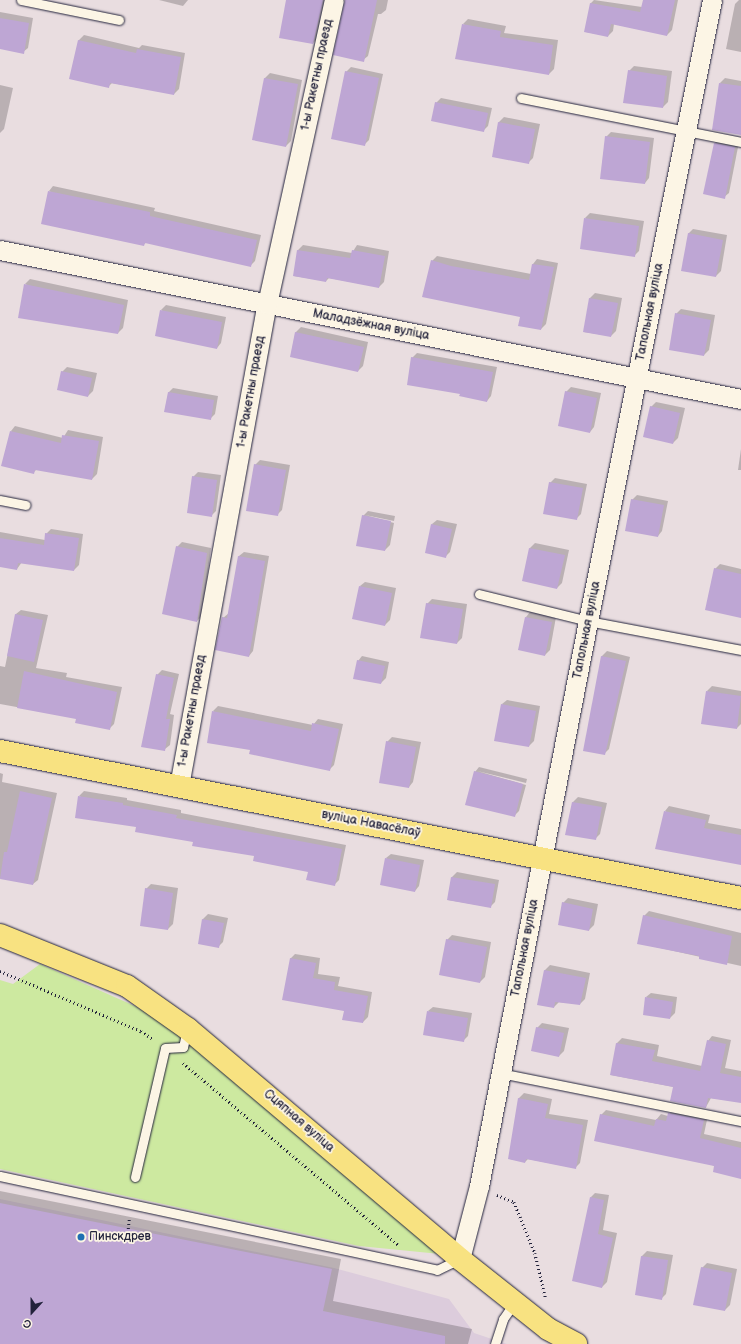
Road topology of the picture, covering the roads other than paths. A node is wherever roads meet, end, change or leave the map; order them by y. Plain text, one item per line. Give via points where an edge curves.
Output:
1 (21, 0) edge
2 (334, 0) edge
3 (712, 0) edge
4 (119, 20) dead end
5 (521, 98) dead end
6 (686, 130) junction
7 (741, 142) edge
8 (0, 250) edge
9 (267, 304) junction
10 (637, 378) junction
11 (741, 399) edge
12 (0, 500) edge
13 (26, 506) dead end
14 (479, 594) dead end
15 (588, 621) junction
16 (741, 650) edge
17 (0, 751) edge
18 (179, 786) junction
19 (543, 857) junction
20 (741, 898) edge
21 (0, 935) edge
22 (188, 1029) junction
23 (500, 1073) junction
24 (741, 1121) edge
25 (0, 1176) edge
26 (135, 1177) dead end
27 (460, 1259) junction
28 (514, 1302) junction
29 (495, 1344) edge
30 (576, 1344) edge

1 - 4 lane
2 - 9 street, 1-ы Ракетны праезд
3 - 6 street, Тапольная вуліца
5 - 6 lane
6 - 7 lane
6 - 10 street, Тапольная вуліца
8 - 9 street, Маладзёжная вуліца
9 - 10 street, Маладзёжная вуліца
9 - 18 street, 1-ы Ракетны праезд
10 - 11 street, Маладзёжная вуліца
10 - 15 street, Тапольная вуліца
12 - 13 lane
14 - 15 lane
15 - 16 lane
15 - 19 street, Тапольная вуліца
17 - 18 main road, вуліца Навасёлаў
18 - 19 main road, вуліца Навасёлаў
19 - 20 main road, вуліца Навасёлаў
19 - 23 street, Тапольная вуліца
21 - 22 main road, Сцяпная вуліца via 127,986
22 - 26 lane via 183,1047 165,1048
22 - 27 main road, Сцяпная вуліца
23 - 24 lane
23 - 27 street, Тапольная вуліца via 479,1186
25 - 27 lane via 437,1270
27 - 28 main road, Сцяпная вуліца
28 - 29 lane via 503,1319
28 - 30 main road, Сцяпная вуліца via 548,1330

